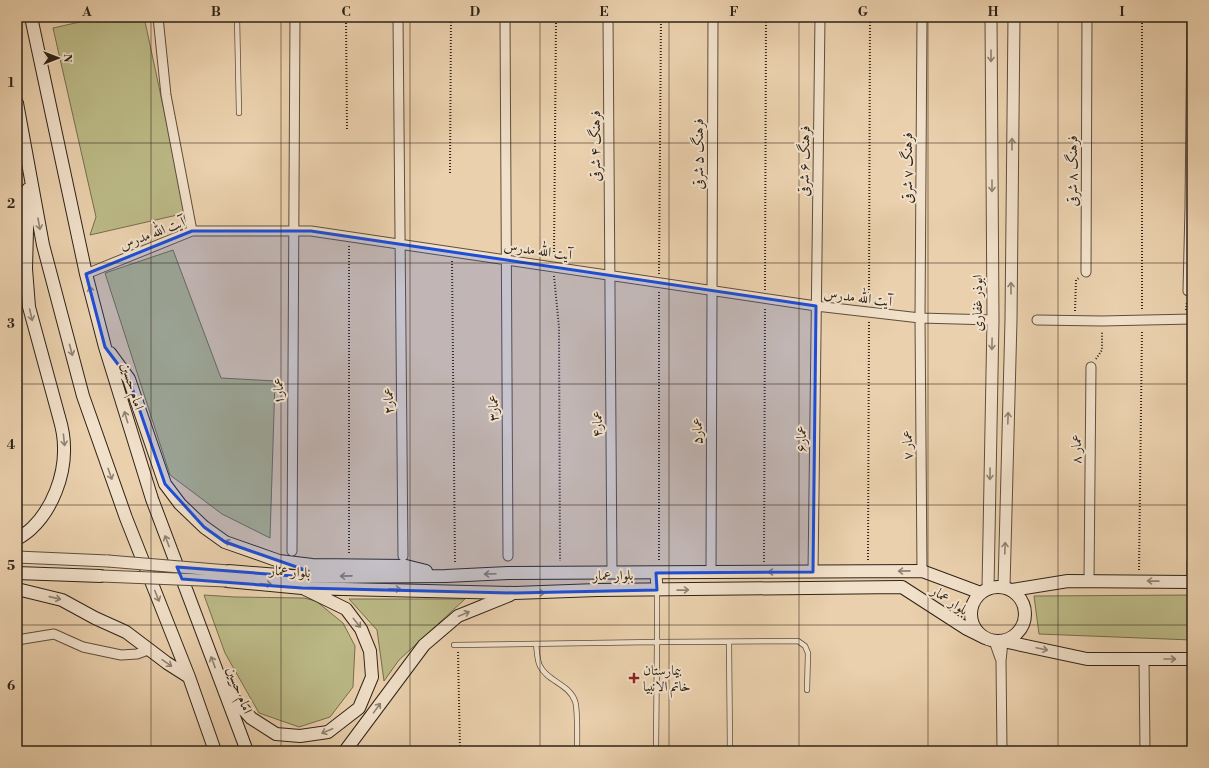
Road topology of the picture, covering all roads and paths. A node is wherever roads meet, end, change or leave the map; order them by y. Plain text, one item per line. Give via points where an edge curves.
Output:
1 (31, 17) edge
2 (158, 17) edge
3 (237, 17) edge
4 (295, 17) edge
5 (346, 17) edge
6 (398, 17) edge
7 (451, 17) edge
8 (505, 17) edge
9 (556, 17) edge
10 (608, 17) edge
11 (661, 17) edge
12 (713, 17) edge
13 (820, 17) edge
14 (870, 17) edge
15 (922, 17) edge
16 (991, 17) edge
17 (1014, 17) edge
18 (1087, 17) edge
19 (1142, 17) edge
20 (1192, 17) edge
21 (17, 103) edge
22 (239, 112) dead end
23 (347, 131) dead end
24 (29, 164) junction
25 (450, 173) dead end
26 (192, 231) junction
27 (293, 231) junction
28 (349, 237) junction
29 (400, 244) junction
30 (452, 252) junction
31 (506, 260) junction
32 (554, 267) junction
33 (1086, 272) joint
34 (86, 274) junction
35 (610, 275) junction
36 (659, 282) junction
37 (712, 290) junction
38 (1188, 291) joint
39 (816, 306) junction
40 (869, 312) junction
41 (920, 318) junction
42 (1189, 319) edge
43 (992, 320) junction
44 (1038, 320) dead end
45 (1075, 320) junction
46 (1142, 320) junction
47 (1102, 321) junction
48 (105, 347) junction
49 (1091, 367) joint
50 (17, 539) edge
51 (292, 551) dead end
52 (403, 556) dead end
53 (508, 556) dead end
54 (17, 557) edge
55 (1192, 563) edge
56 (349, 566) junction
57 (868, 571) junction
58 (922, 571) junction
59 (711, 572) junction
60 (813, 572) junction
61 (17, 573) edge
62 (560, 573) junction
63 (612, 573) junction
64 (656, 573) junction
65 (101, 576) joint
66 (227, 576) junction
67 (451, 576) junction
68 (1089, 581) junction
69 (1139, 581) junction
70 (1192, 582) edge
71 (302, 588) junction
72 (17, 589) edge
73 (1008, 589) junction
74 (657, 590) junction
75 (984, 591) junction
76 (515, 593) junction
77 (17, 640) edge
78 (994, 640) junction
79 (657, 642) junction
80 (729, 642) junction
81 (536, 644) junction
82 (456, 645) joint
83 (148, 650) junction
84 (1144, 659) junction
85 (1192, 659) edge
86 (189, 677) junction
87 (222, 685) junction
88 (808, 690) dead end
89 (215, 751) edge
90 (247, 751) edge
91 (345, 751) edge
92 (460, 751) edge
93 (577, 751) edge
94 (656, 751) edge
95 (730, 751) edge
96 (1002, 751) edge
97 (1145, 751) edge

1 - 34 main road, امام حسین
2 - 26 street via 166,95
3 - 22 lane
4 - 27 street, عمار۱
5 - 23 path
6 - 29 street, عمار۲
7 - 25 path
8 - 31 street, عمار۳
9 - 32 path
10 - 35 street, فرهنگ ۴ شرقی
11 - 36 path
12 - 37 street, فرهنگ ۵ شرقی
13 - 39 street, فرهنگ ۶ شرقی
14 - 40 path
15 - 41 street, فرهنگ ۷ شرقی
16 -> 43 street, ابوذر غفاری
73 -> 17 street
18 - 33 street, فرهنگ ۸ شرقی
19 - 46 path
20 - 38 street
21 - 24 main road
24 -> 50 main road via 26,268 29,307 64,435 64,460 46,512 32,529
24 -> 86 main road via 43,245 83,396 126,518
26 - 27 street, آیت الله مدرس
26 - 34 street, آیت الله مدرس
27 - 28 street, آیت الله مدرس
27 - 51 street, عمار۱
28 - 29 street, آیت الله مدرس
28 - 56 path
29 - 30 street, آیت الله مدرس
29 - 52 street, عمار۲
30 - 31 street, آیت الله مدرس
30 - 67 path
31 - 32 street, آیت الله مدرس
31 - 53 street, عمار۳
32 - 35 street, آیت الله مدرس
32 - 62 path via 559,327
33 - 45 path via 1076,280
48 -> 34 main road, امام حسین
35 - 36 street, آیت الله مدرس
35 - 63 street, عمار۴
36 - 37 street, آیت الله مدرس
36 - 64 path via 659,562
37 - 39 street, آیت الله مدرس
37 - 59 street, عمار۵
38 - 42 path
39 - 40 street, آیت الله مدرس
39 - 60 street, عمار۶
40 - 41 street, آیت الله مدرس
40 - 57 path
41 - 43 street, آیت الله مدرس
41 - 58 street, عمار ۷
42 - 46 street
43 -> 75 street, ابوذر غفاری
44 - 45 street
45 - 47 street
46 - 47 street
46 - 69 path
47 - 49 path via 1102,350
56 -> 48 main road via 279,562 225,542 204,527 180,504 165,484 130,379
87 -> 48 main road, امام حسین via 152,499
49 - 68 street, عمار ۸
54 - 66 street, bridge via 108,561
55 - 70 street
56 - 67 main road via 406,566
58 -> 57 main road, بلوار عمار
57 - 60 main road, بلوار عمار
58 - 75 main road, بلوار عمار
60 -> 59 main road, بلوار عمار
59 - 64 main road, بلوار عمار
61 - 65 main road
62 - 63 main road, بلوار عمار
62 -> 67 main road, بلوار عمار
63 - 64 main road, بلوار عمار
64 - 74 street
65 - 66 street, bridge
67 -> 66 main road, بلوار عمار
66 -> 71 main road, بلوار عمار
68 - 69 main road
68 - 73 main road via 1068,581
70 -> 69 main road
71 -> 76 main road, بلوار عمار
71 -> 87 main road via 346,610 361,629 370,651 372,678 359,708 328,732 300,736 276,734 251,718
72 -> 83 main road via 62,600 126,632
73 - 75 main road via 996,587
73 - 78 main road via 1019,596 1024,605 1024,623 1012,638
76 -> 74 main road, بلوار عمار
74 -> 78 main road, بلوار عمار via 902,587 966,629
74 - 79 lane
75 - 78 main road via 973,603 971,616 978,633
91 -> 76 main road via 424,645 458,616
77 - 83 street via 54,634 83,646 121,655
78 -> 84 main road, بلوار عمار via 1087,659
78 - 96 street via 1001,661
79 - 80 lane
79 - 81 lane
79 - 94 lane
80 - 88 lane via 798,641 805,646 808,653
80 - 95 lane
81 - 82 lane
81 - 93 lane via 539,664 545,674 560,683 576,702
82 - 92 path
83 -> 86 main road
84 -> 85 main road, بلوار عمار
84 - 97 street
86 - 89 main road
87 - 90 main road, امام حسین

